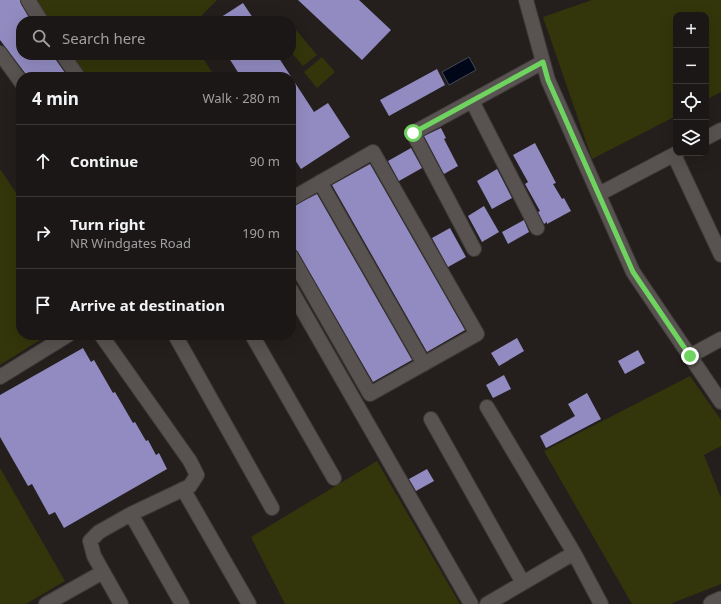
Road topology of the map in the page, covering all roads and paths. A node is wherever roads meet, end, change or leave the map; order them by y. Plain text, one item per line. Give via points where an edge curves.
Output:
1 (28, 0) edge
2 (526, 0) edge
3 (39, 16) edge
4 (0, 53) edge
5 (66, 60) edge
6 (543, 62) junction
7 (75, 72) edge
8 (16, 75) edge
9 (472, 101) junction
10 (721, 130) edge
11 (709, 136) edge
12 (673, 155) edge
13 (676, 156) edge
14 (320, 182) junction
15 (599, 194) junction
16 (296, 195) edge
17 (537, 228) dead end
18 (474, 249) dead end
19 (721, 255) edge
20 (296, 265) edge
21 (296, 299) edge
22 (721, 339) edge
23 (60, 340) edge
24 (105, 340) edge
25 (178, 340) edge
26 (255, 340) edge
27 (690, 356) junction
28 (424, 364) junction
29 (0, 376) edge
30 (721, 402) edge
31 (487, 407) dead end
32 (431, 419) dead end
33 (334, 478) dead end
34 (183, 489) junction
35 (272, 508) dead end
36 (131, 514) junction
37 (574, 553) junction
38 (103, 572) junction
39 (523, 583) junction
40 (46, 604) edge
41 (121, 604) edge
42 (182, 604) edge
43 (249, 604) edge
44 (471, 604) edge
45 (486, 604) edge
46 (601, 604) edge

1 - 3 street
2 - 6 street
4 - 8 street
5 - 7 street
6 - 9 street
6 - 15 street via 548,80
9 - 17 street
9 - 18 street via 413,133
10 - 11 street
12 - 15 street
13 - 19 street
14 - 16 street
14 - 28 street
14 - 28 street via 373,152 477,334
15 - 27 street via 633,272
20 - 28 street via 370,394
21 - 44 street
22 - 27 street
23 - 29 street
24 - 34 street via 190,461 197,475 190,486
25 - 35 street
26 - 33 street
27 - 30 street
31 - 37 street
32 - 39 street
34 - 36 street
34 - 43 street
36 - 38 street via 99,532 90,541 94,556
36 - 42 street
37 - 39 street
37 - 46 street
38 - 40 street
38 - 41 street
39 - 45 street

